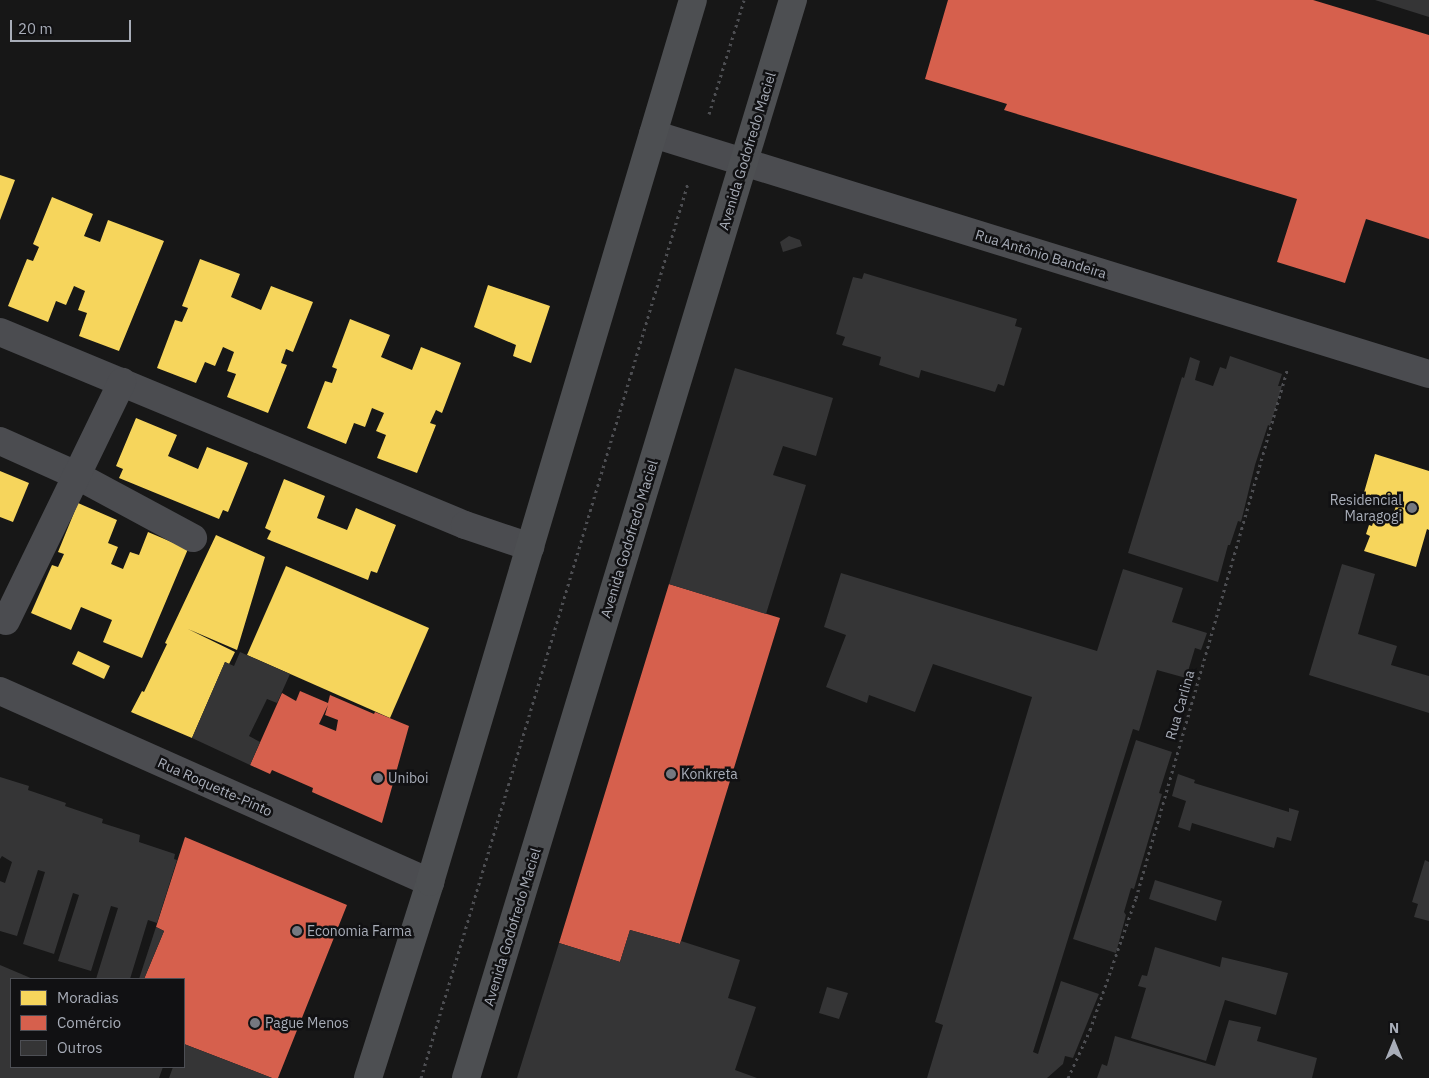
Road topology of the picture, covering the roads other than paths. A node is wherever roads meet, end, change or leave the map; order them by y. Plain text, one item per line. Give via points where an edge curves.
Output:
1 (694, 0) edge
2 (793, 0) edge
3 (654, 134) junction
4 (743, 163) junction
5 (0, 332) edge
6 (1429, 374) edge
7 (122, 382) junction
8 (0, 441) edge
9 (76, 475) junction
10 (193, 538) dead end
11 (530, 547) junction
12 (6, 621) dead end
13 (0, 691) edge
14 (430, 882) junction
15 (368, 1078) edge
16 (466, 1078) edge

1 - 3 main road
2 - 4 main road, Avenida Godofredo Maciel
3 - 4 street, Rua Antônio Bandeira
3 - 11 main road
4 - 6 street, Rua Antônio Bandeira
4 - 16 main road, Avenida Godofredo Maciel
5 - 7 street
7 - 9 street
7 - 11 street via 466,525
8 - 9 street
9 - 10 street
9 - 12 street
11 - 14 main road
13 - 14 street, Rua Roquette-Pinto
14 - 15 main road

